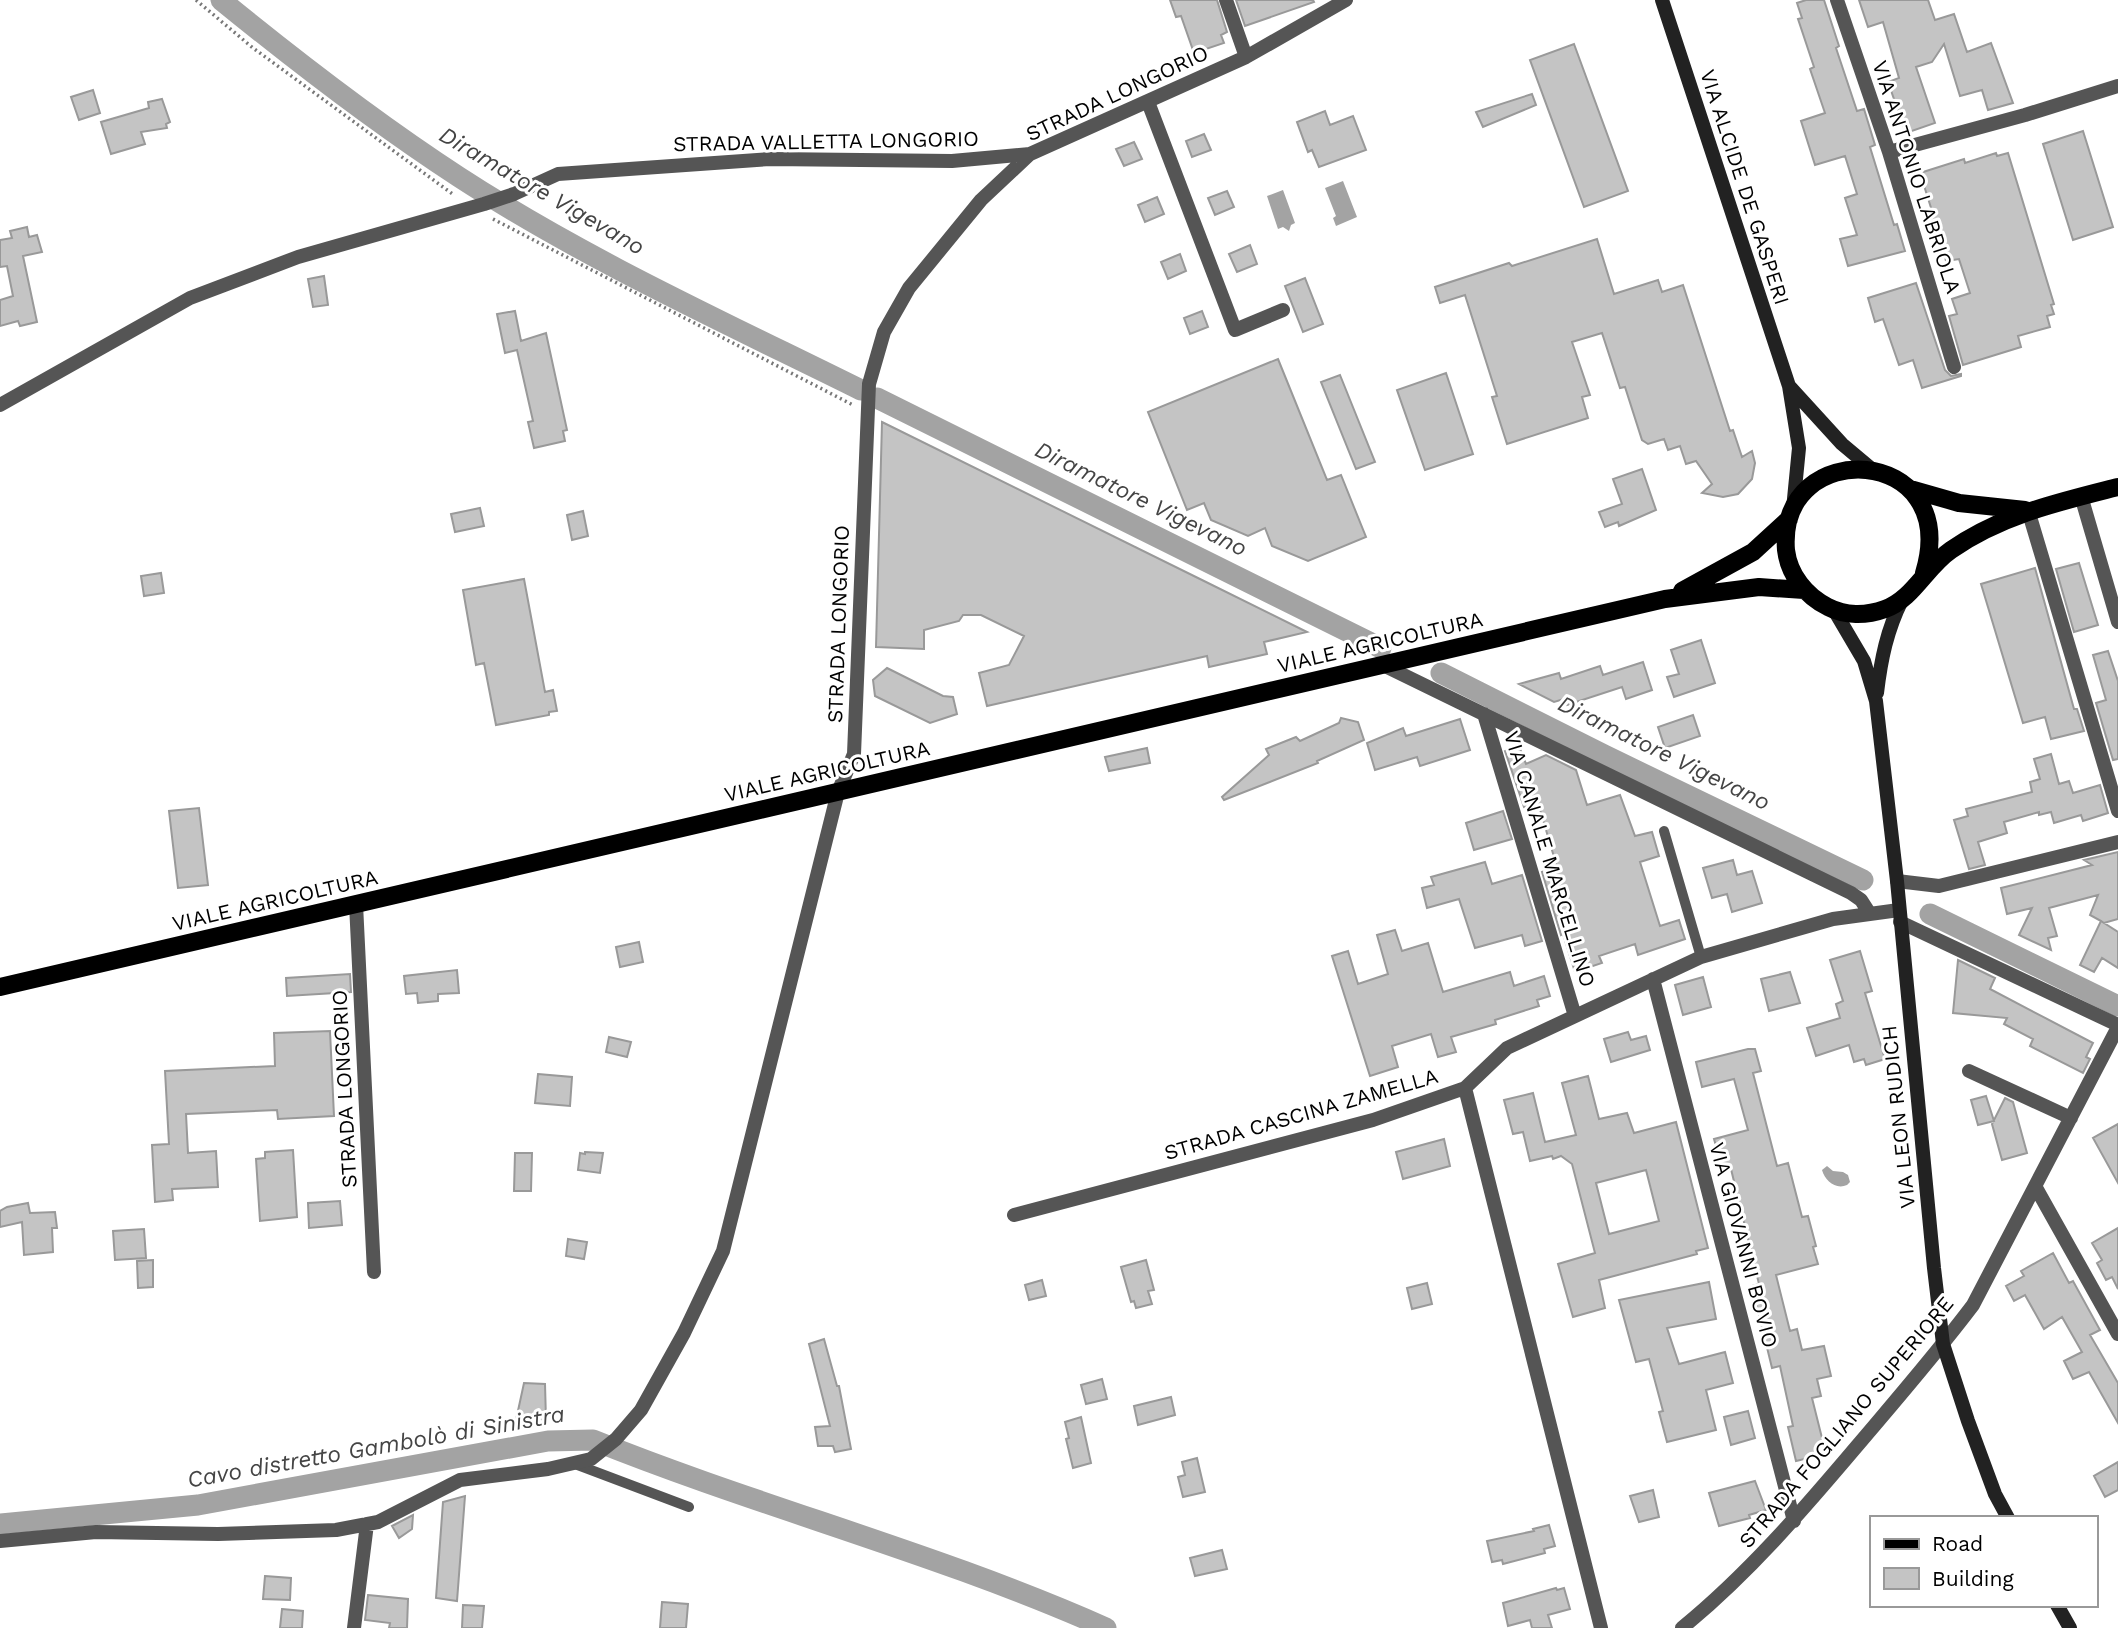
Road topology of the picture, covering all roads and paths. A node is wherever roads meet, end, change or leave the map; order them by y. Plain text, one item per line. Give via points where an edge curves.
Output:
1 (196, 0) edge
2 (1226, 0) edge
3 (1346, 0) edge
4 (1662, 0) edge
5 (1838, 0) edge
6 (1245, 57) junction
7 (2118, 86) edge
8 (1147, 102) junction
9 (1889, 152) junction
10 (1030, 154) junction
11 (477, 206) junction
12 (1283, 310) dead end
13 (1954, 367) dead end
14 (1790, 386) junction
15 (0, 405) edge
16 (868, 413) junction
17 (1872, 470) junction
18 (2118, 487) edge
19 (1910, 489) junction
20 (2081, 496) junction
21 (2028, 510) junction
22 (1791, 514) junction
23 (1924, 573) junction
24 (1804, 590) junction
25 (1665, 599) junction
26 (1902, 600) junction
27 (1834, 610) junction
28 (2118, 622) edge
29 (1386, 664) junction
30 (1876, 701) junction
31 (1484, 714) junction
32 (838, 792) junction
33 (2118, 811) edge
34 (1664, 831) dead end
35 (2118, 842) edge
36 (1896, 881) junction
37 (356, 904) junction
38 (1870, 914) junction
39 (1900, 916) junction
40 (1701, 957) junction
41 (1653, 979) junction
42 (0, 987) edge
43 (1575, 1016) junction
44 (2116, 1033) edge
45 (1969, 1071) dead end
46 (1465, 1088) junction
47 (2071, 1118) junction
48 (2035, 1186) junction
49 (1014, 1215) dead end
50 (374, 1272) dead end
51 (2118, 1334) edge
52 (1943, 1344) junction
53 (575, 1464) junction
54 (689, 1507) dead end
55 (2007, 1516) edge
56 (1794, 1521) junction
57 (367, 1524) junction
58 (0, 1541) edge
59 (2058, 1607) edge
60 (354, 1628) edge
61 (1601, 1628) edge
62 (1682, 1628) edge
63 (2070, 1628) edge

1 - 11 path via 253,48
2 - 6 street
3 - 6 street, STRADA LONGORIO
4 - 14 main road, VIA ALCIDE DE GASPERI
5 - 9 street, VIA ANTONIO LABRIOLA
6 - 8 street, STRADA LONGORIO
7 - 9 street
8 - 10 street, STRADA LONGORIO
8 - 12 street via 1235,330
9 - 13 street, VIA ANTONIO LABRIOLA
10 - 11 street, STRADA VALLETTA LONGORIO via 952,161 770,159 558,174
10 - 16 street, STRADA LONGORIO via 981,200 909,288 884,332 869,384
11 - 15 street, STRADA VALLETTA LONGORIO via 298,257 190,298
11 - 16 path via 650,302
14 - 17 main road, VIA ALCIDE DE GASPERI
14 - 22 main road, VIA ALCIDE DE GASPERI via 1800,448
16 - 32 street, STRADA LONGORIO via 854,754
17 - 19 main road, VIALE AGRICOLTURA
17 - 22 main road, VIALE AGRICOLTURA via 1854,468 1826,476 1803,493
18 - 20 main road, VIALE AGRICOLTURA
19 - 21 main road, VIALE AGRICOLTURA via 1959,503
19 - 23 main road, VIALE AGRICOLTURA via 1923,507 1930,529 1931,551
20 - 21 main road, VIALE AGRICOLTURA
20 - 28 street
21 - 23 main road, VIALE AGRICOLTURA via 1968,538
21 - 33 street
22 - 24 main road, VIALE AGRICOLTURA via 1785,538 1787,557
22 - 25 main road, VIALE AGRICOLTURA via 1753,552
23 - 26 main road, VIALE AGRICOLTURA
24 - 25 main road, VIALE AGRICOLTURA via 1759,587
24 - 27 main road, VIALE AGRICOLTURA
25 - 29 main road, VIALE AGRICOLTURA
26 - 27 main road, VIALE AGRICOLTURA via 1869,613
26 - 30 main road via 1882,652
27 - 30 main road via 1864,661
29 - 31 street
29 - 32 main road, VIALE AGRICOLTURA
30 - 36 main road, VIA LEON RUDICH
31 - 38 street via 1851,893
31 - 43 street, VIA CANALE MARCELLINO
32 - 37 main road, VIALE AGRICOLTURA
32 - 53 street, STRADA LONGORIO via 723,1251 641,1410 616,1439 591,1459
34 - 40 lane
35 - 36 street via 1939,886
36 - 39 main road, VIA LEON RUDICH
37 - 42 main road, VIALE AGRICOLTURA
37 - 50 street, STRADA LONGORIO
38 - 39 street, STRADA CASCINA ZAMELLA
38 - 40 street, STRADA CASCINA ZAMELLA via 1833,919
39 - 44 street
39 - 52 main road, VIA LEON RUDICH
40 - 41 street, STRADA CASCINA ZAMELLA
41 - 43 street, STRADA CASCINA ZAMELLA
41 - 56 street, VIA GIOVANNI BOVIO
43 - 46 street, STRADA CASCINA ZAMELLA via 1507,1048
44 - 47 street, STRADA FOGLIANO SUPERIORE
45 - 47 street
46 - 49 street, STRADA CASCINA ZAMELLA via 1373,1120
46 - 61 street
47 - 48 street, STRADA FOGLIANO SUPERIORE
48 - 51 street
48 - 52 street, STRADA FOGLIANO SUPERIORE via 1973,1305
52 - 55 main road, VIA LEON RUDICH via 1986,1470
52 - 56 street, STRADA FOGLIANO SUPERIORE
53 - 54 lane
53 - 57 street, STRADA LONGORIO via 460,1480
56 - 62 street, STRADA FOGLIANO SUPERIORE via 1738,1580
57 - 58 street, STRADA LONGORIO via 337,1530 96,1532
57 - 60 street
59 - 63 main road

